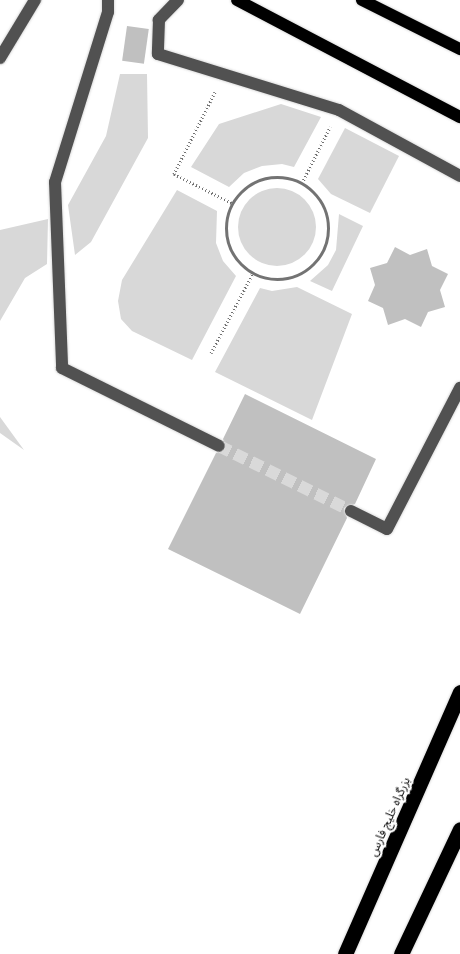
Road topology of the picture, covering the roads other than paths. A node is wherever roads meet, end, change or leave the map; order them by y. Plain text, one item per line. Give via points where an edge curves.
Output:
1 (35, 0) edge
2 (108, 0) edge
3 (178, 0) edge
4 (237, 0) edge
5 (362, 0) edge
6 (460, 50) edge
7 (0, 58) edge
8 (460, 117) edge
9 (460, 176) edge
10 (460, 388) edge
11 (220, 446) tunnel mouth
12 (351, 511) tunnel mouth
13 (460, 692) edge
14 (460, 828) edge
15 (345, 954) edge
16 (401, 954) edge

1 - 7 lane
2 - 11 lane via 108,12 55,182 62,368
3 - 9 lane via 159,20 158,54 339,110
4 - 8 main road
5 - 6 main road
10 - 12 lane via 387,529
13 - 15 highway, بزرگراه خلیج فارس
14 - 16 highway

